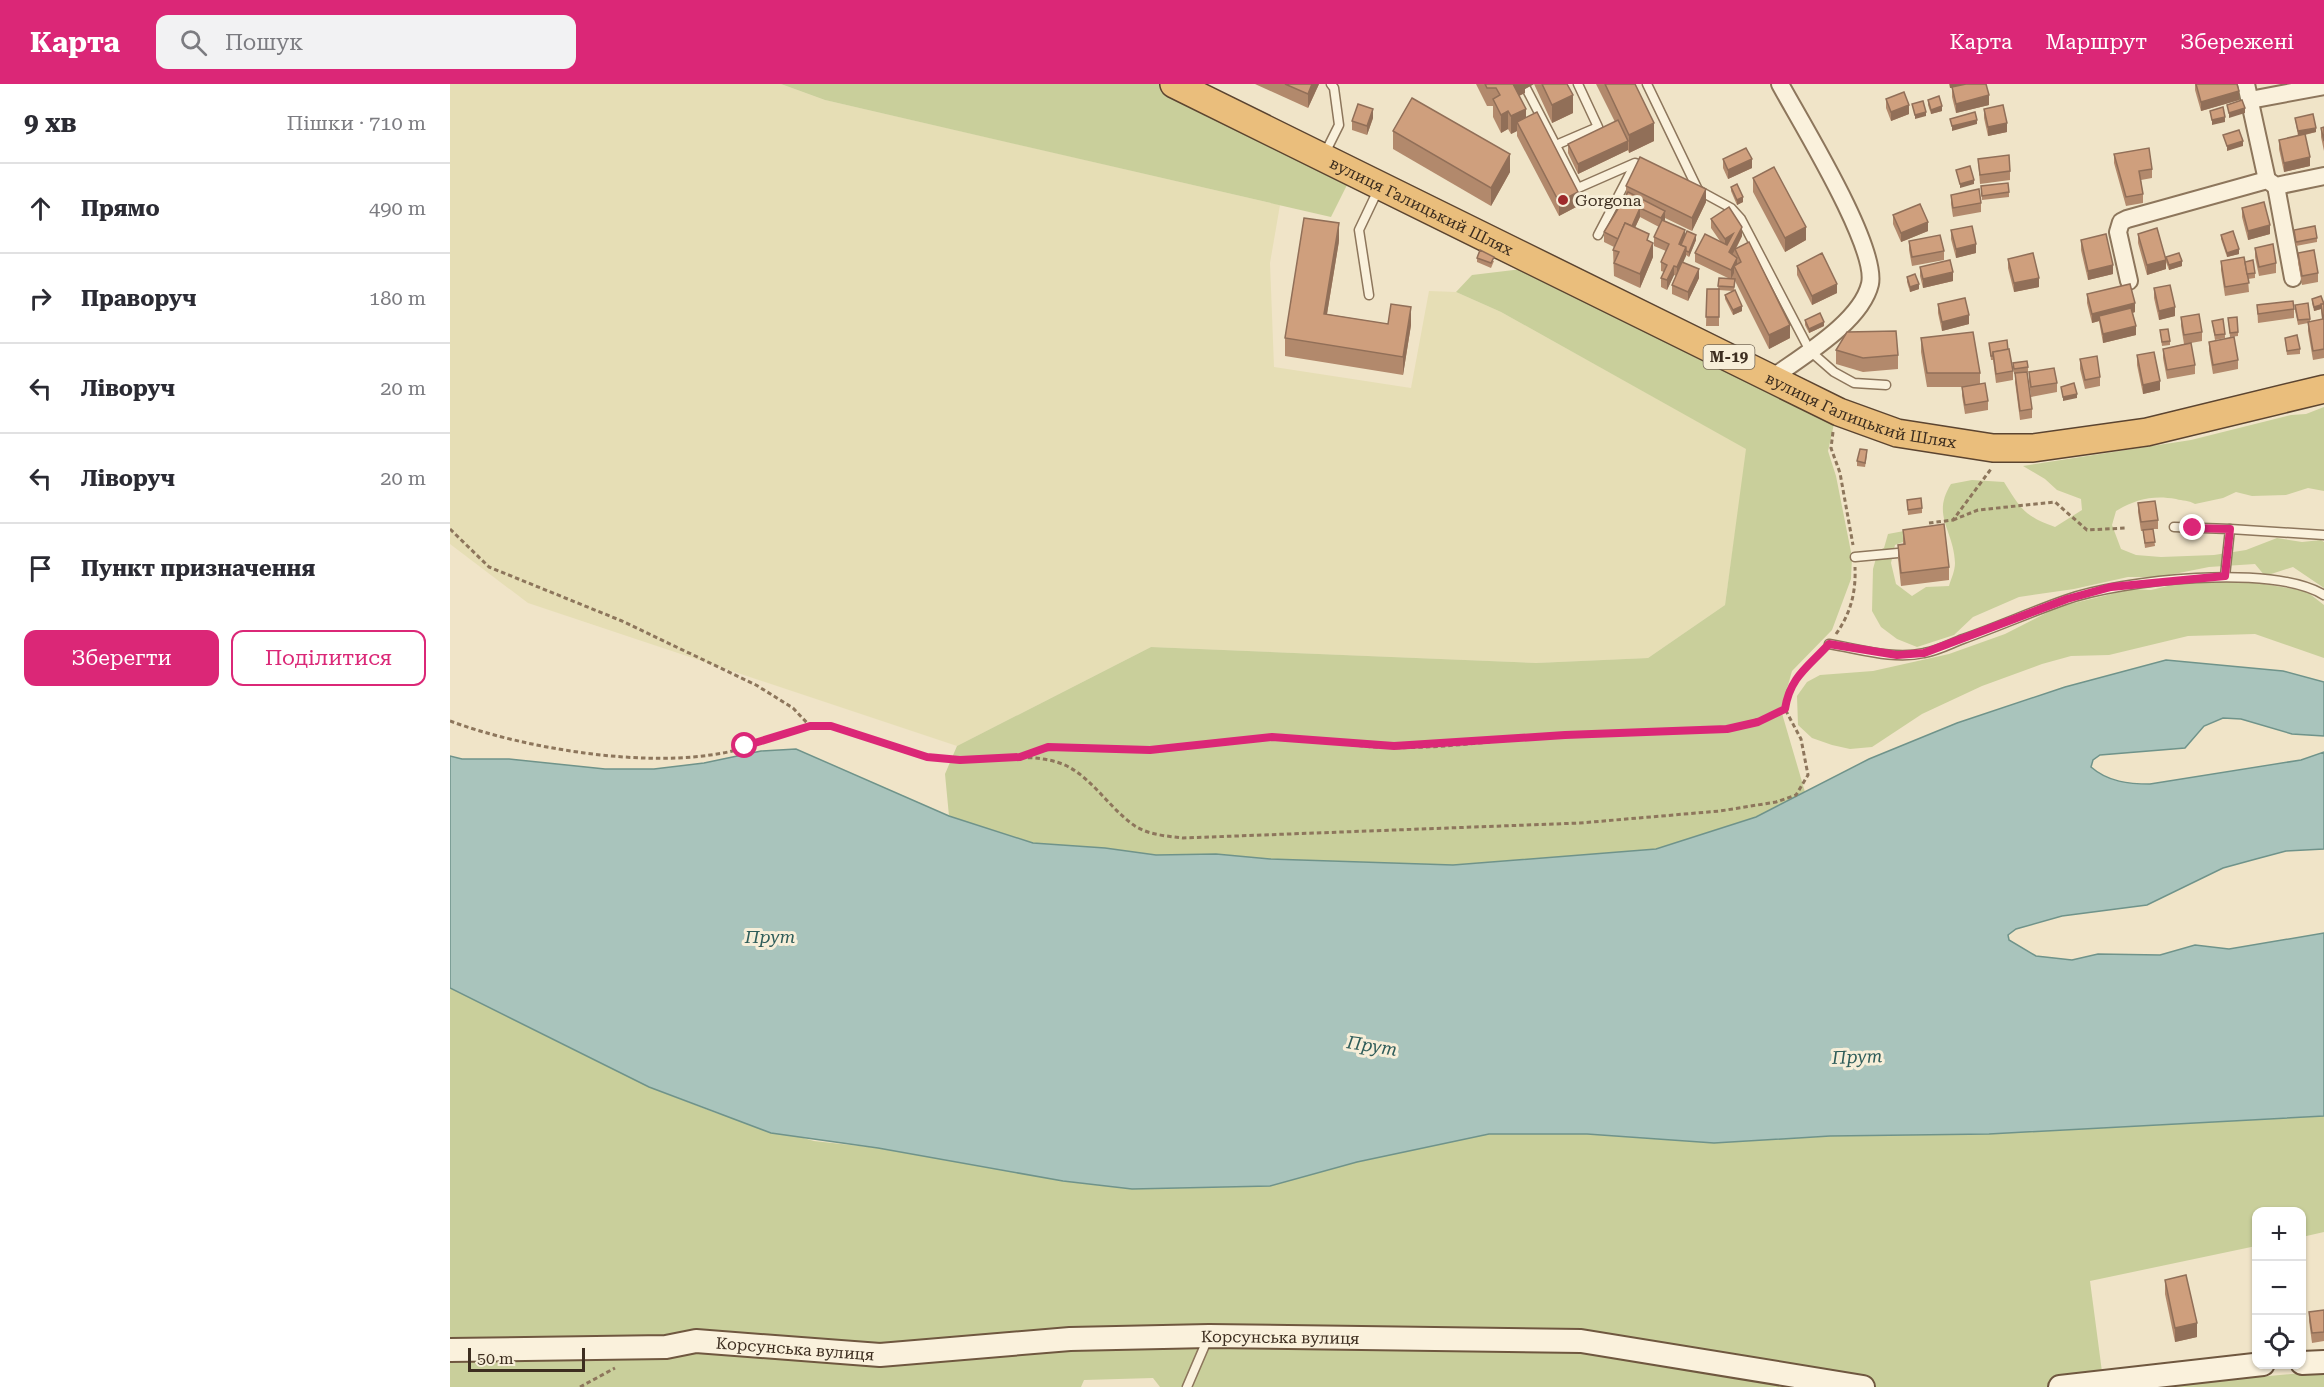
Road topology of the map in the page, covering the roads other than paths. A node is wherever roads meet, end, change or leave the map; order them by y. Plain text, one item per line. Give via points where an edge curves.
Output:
1 (1174, 84) edge
2 (1331, 84) edge
3 (1578, 84) edge
4 (1647, 84) edge
5 (1780, 84) edge
6 (2324, 86) edge
7 (1526, 88) dead end
8 (2248, 92) edge
9 (1556, 145) junction
10 (1322, 158) junction
11 (1635, 163) junction
12 (1653, 170) edge
13 (2324, 176) edge
14 (1680, 181) edge
15 (2272, 183) junction
16 (1380, 187) junction
17 (1698, 190) junction
18 (1598, 235) dead end
19 (2293, 278) dead end
20 (2129, 281) dead end
21 (1369, 295) dead end
22 (1810, 351) junction
23 (1772, 378) junction
24 (1886, 386) dead end
25 (2324, 389) edge
26 (2174, 527) dead end
27 (2230, 529) junction
28 (2324, 535) edge
29 (1898, 553) edge
30 (1855, 557) road end
31 (2225, 576) junction
32 (2324, 595) edge
33 (1829, 644) road end
34 (1209, 1336) junction
35 (450, 1350) edge
36 (2324, 1362) edge
37 (2306, 1363) edge
38 (2252, 1366) edge
39 (1187, 1387) edge
40 (1863, 1387) edge
41 (2060, 1387) edge

1 - 10 highway, вулиця Галицький Шлях / М-19
2 - 10 lane via 1339,125
3 - 9 lane via 1598,126
4 - 17 lane
5 - 22 street via 1855,224 1869,265 1870,283 1853,315
6 - 8 street
7 - 9 lane
8 - 15 street
9 - 11 lane via 1578,188
10 - 16 highway, вулиця Галицький Шлях / М-19
11 - 12 lane
11 - 18 lane
13 - 15 street
14 - 17 lane
15 - 19 street
15 - 20 street via 2121,222 2118,232
16 - 21 lane via 1359,230
16 - 23 highway, вулиця Галицький Шлях / М-19
17 - 22 lane via 1731,208 1741,219
22 - 23 street
22 - 24 lane via 1854,383
23 - 25 highway, вулиця Галицький Шлях / М-19 via 1839,412 1897,434 1992,448 2033,448 2147,432
26 - 27 lane
27 - 28 lane
27 - 31 lane
29 - 30 lane
31 - 32 lane via 2274,579 2313,588
31 - 33 lane via 2111,587 2067,599 1924,653 1897,655
34 - 35 main road, Корсунська вулиця via 1070,1340 880,1355 696,1341 666,1347
34 - 39 lane
34 - 40 main road, Корсунська вулиця via 1581,1341
36 - 37 main road
38 - 41 main road

